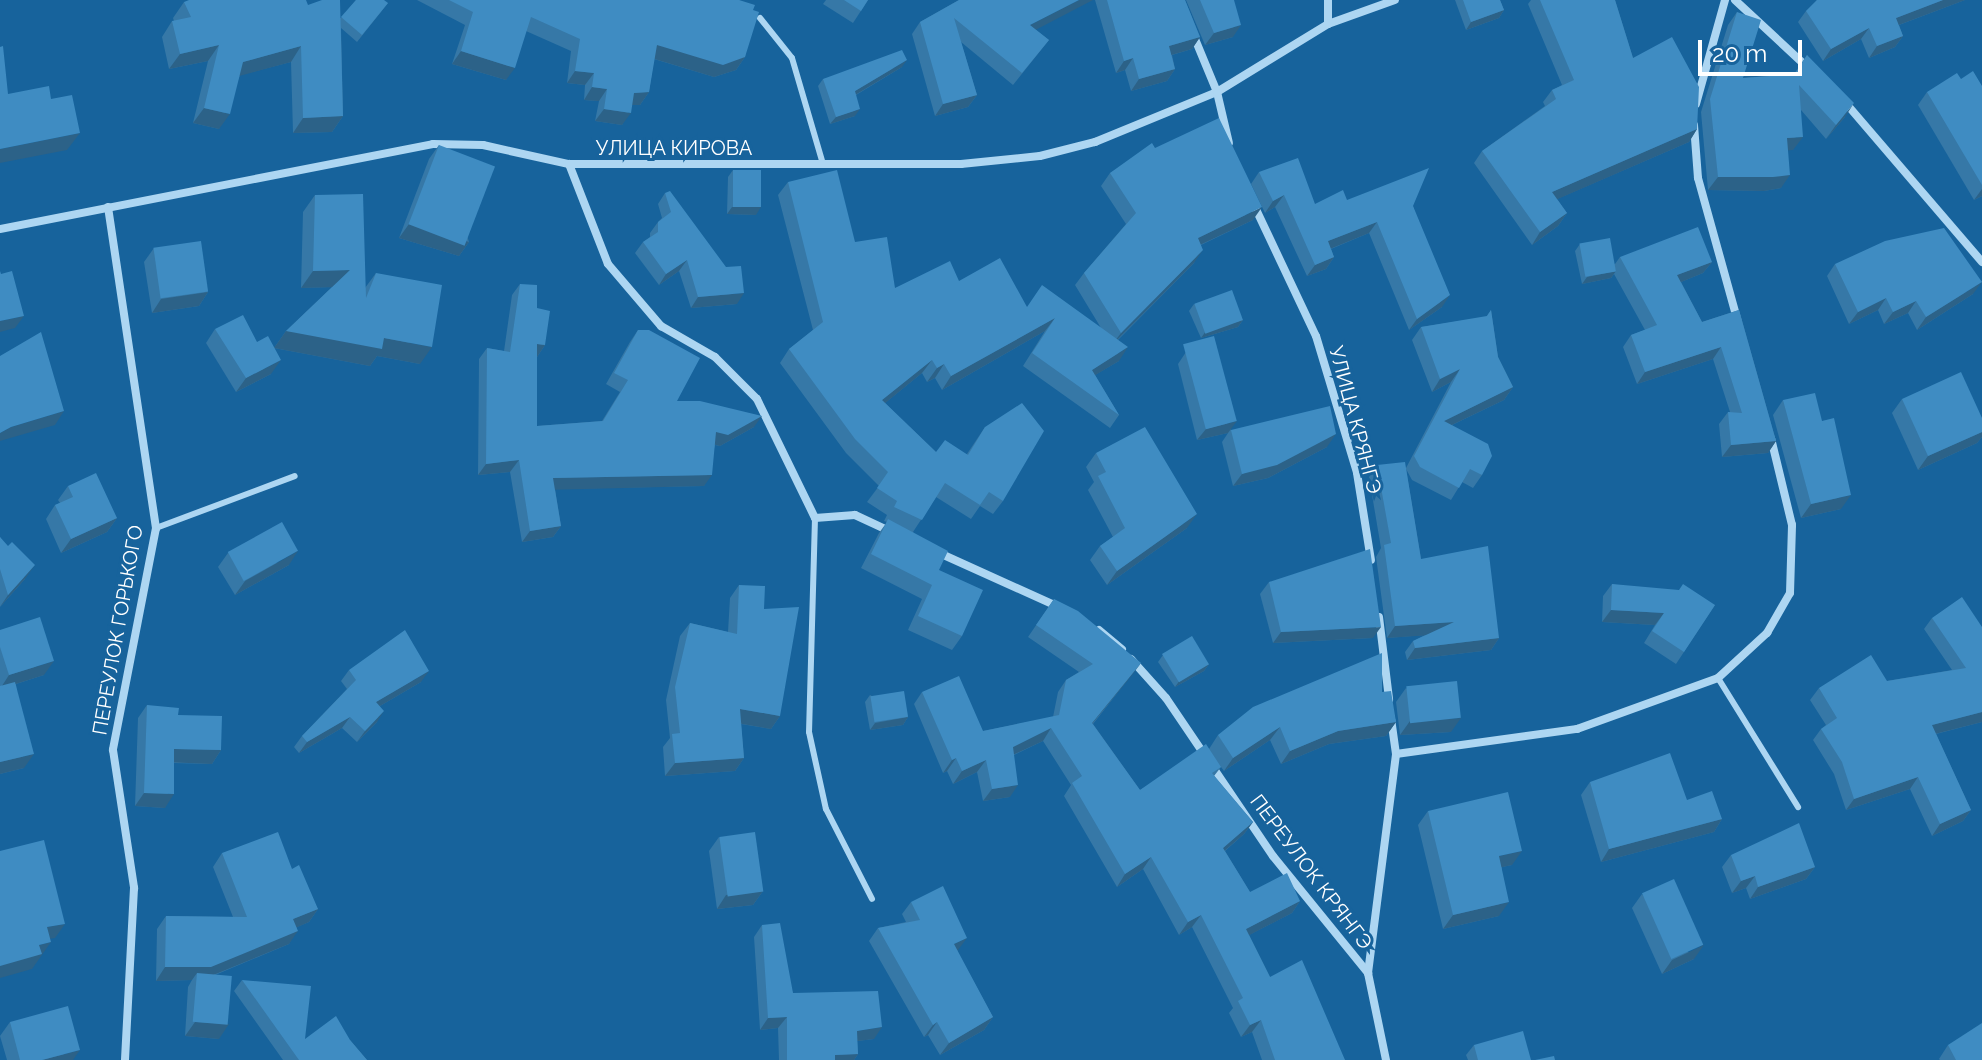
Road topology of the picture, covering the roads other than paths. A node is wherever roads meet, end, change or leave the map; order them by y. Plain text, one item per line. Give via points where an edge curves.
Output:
1 (1328, 0) edge
2 (1395, 0) edge
3 (1725, 0) edge
4 (1735, 0) edge
5 (760, 18) edge
6 (1328, 24) junction
7 (1190, 26) edge
8 (1814, 74) edge
9 (1217, 92) junction
10 (1837, 95) edge
11 (1233, 162) edge
12 (569, 164) junction
13 (823, 164) junction
14 (1246, 189) edge
15 (108, 207) junction
16 (0, 229) edge
17 (1982, 262) edge
18 (1741, 329) edge
19 (1769, 428) edge
20 (295, 476) dead end
21 (815, 518) junction
22 (156, 528) junction
23 (897, 534) edge
24 (925, 547) edge
25 (1373, 571) edge
26 (1377, 601) edge
27 (1065, 610) edge
28 (1088, 623) edge
29 (1718, 678) junction
30 (1396, 754) junction
31 (1798, 807) dead end
32 (872, 899) dead end
33 (1368, 973) junction
34 (125, 1060) edge
35 (1386, 1060) edge

1 - 6 street
2 - 6 street, УЛИЦА КИРОВА
3 - 18 street via 1694,111 1698,178
4 - 8 street
5 - 13 lane via 792,58
6 - 9 street, УЛИЦА КИРОВА
7 - 9 street
9 - 11 street
9 - 13 street, УЛИЦА КИРОВА via 1095,142 1040,156 961,164
10 - 17 street
12 - 13 street, УЛИЦА КИРОВА
12 - 15 street, УЛИЦА КИРОВА via 483,145 433,144
12 - 21 street via 608,264 661,326 715,357 757,399
14 - 25 street, УЛИЦА КРЯНГЭ via 1316,336 1357,473
15 - 16 street, УЛИЦА КИРОВА
15 - 22 street, ПЕРЕУЛОК ГОРЬКОГО
19 - 29 street via 1792,525 1790,593 1767,633
20 - 22 lane
21 - 23 street via 855,515
21 - 32 lane via 809,732 826,809
22 - 34 street, ПЕРЕУЛОК ГОРЬКОГО via 113,750 134,888
24 - 27 street
26 - 30 street
28 - 33 street, ПЕРЕУЛОК КРЯНГЭ via 1111,637 1166,698 1273,856
29 - 30 street via 1577,729
29 - 31 lane
30 - 33 street
33 - 35 street

